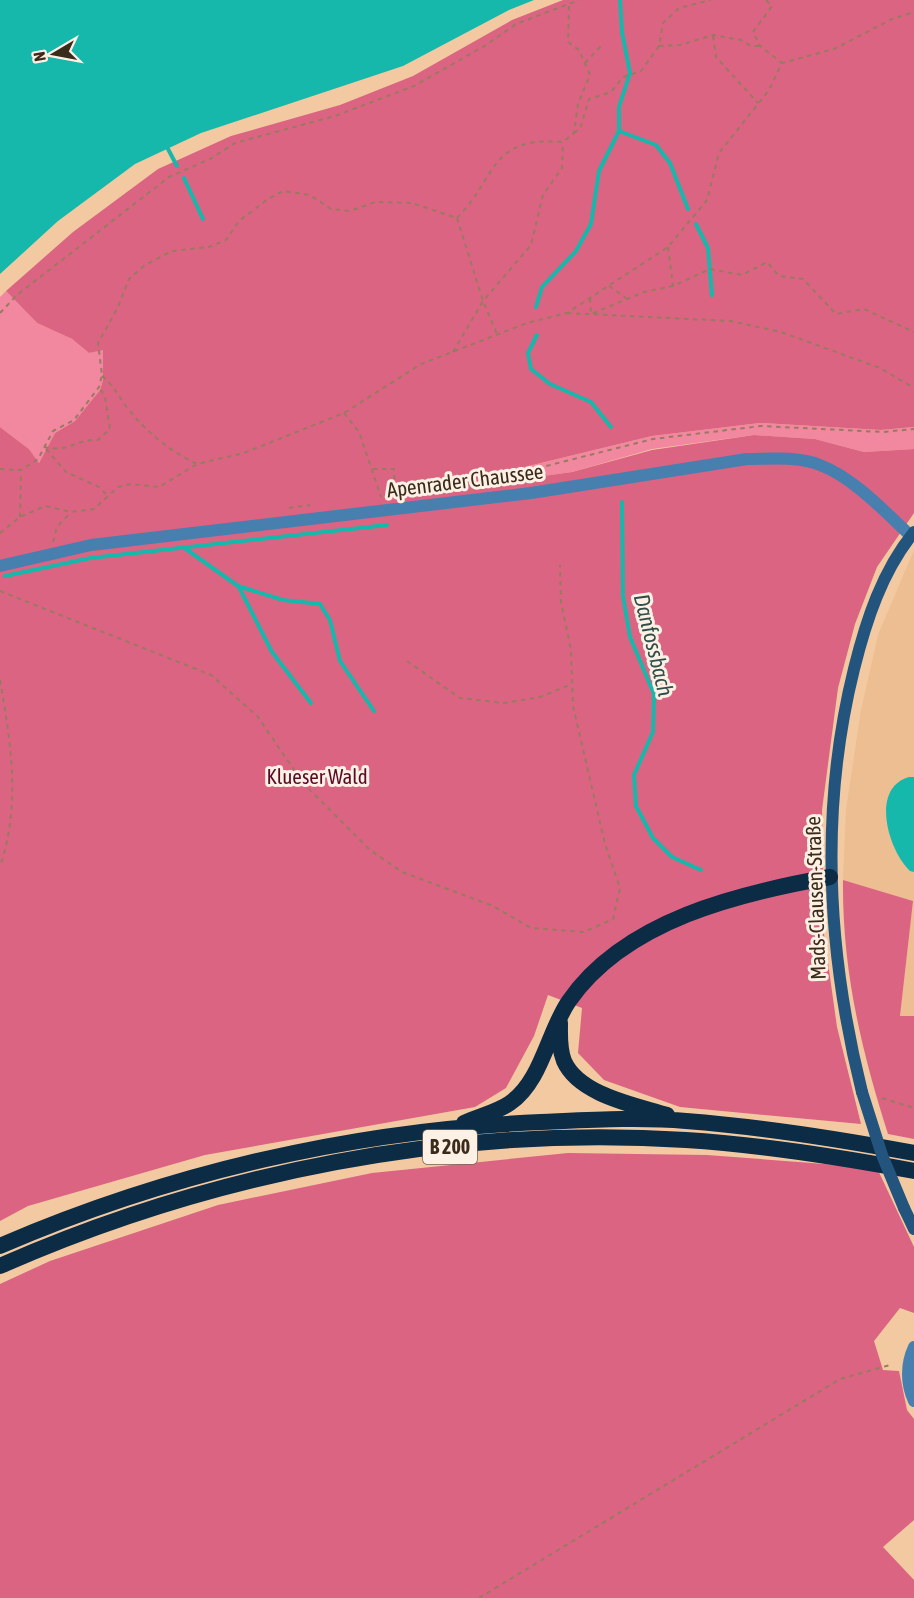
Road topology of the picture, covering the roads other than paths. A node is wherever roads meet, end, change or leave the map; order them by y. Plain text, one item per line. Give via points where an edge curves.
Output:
1 (912, 534) edge
2 (0, 566) edge
3 (831, 877) junction
4 (560, 1017) junction
5 (685, 1121) junction
6 (449, 1129) junction
7 (914, 1153) edge
8 (914, 1171) edge
9 (914, 1229) edge
10 (0, 1246) edge
11 (0, 1266) edge
12 (914, 1347) edge
13 (914, 1401) edge

1 - 2 street, Apenrader Chaussee via 819,464 782,458 747,459 531,493 91,544
1 - 3 main road, Mads-Clausen-Straße via 880,590 862,636 849,689 833,791
3 - 4 highway via 776,887 686,914 614,956 583,984
3 - 9 main road, Mads-Clausen-Straße, bridge via 840,990 862,1092 882,1155
4 - 5 highway via 564,1062 590,1087
4 - 6 highway via 522,1092 509,1103
5 - 6 highway, B 200 via 576,1120
5 - 7 highway, B 200 via 840,1139
6 - 10 highway, B 200 via 322,1146 201,1175 124,1198
8 - 11 highway, B 200 via 773,1148 686,1140 576,1139 450,1147 326,1165 205,1192 52,1243
12 - 13 street via 908,1383

